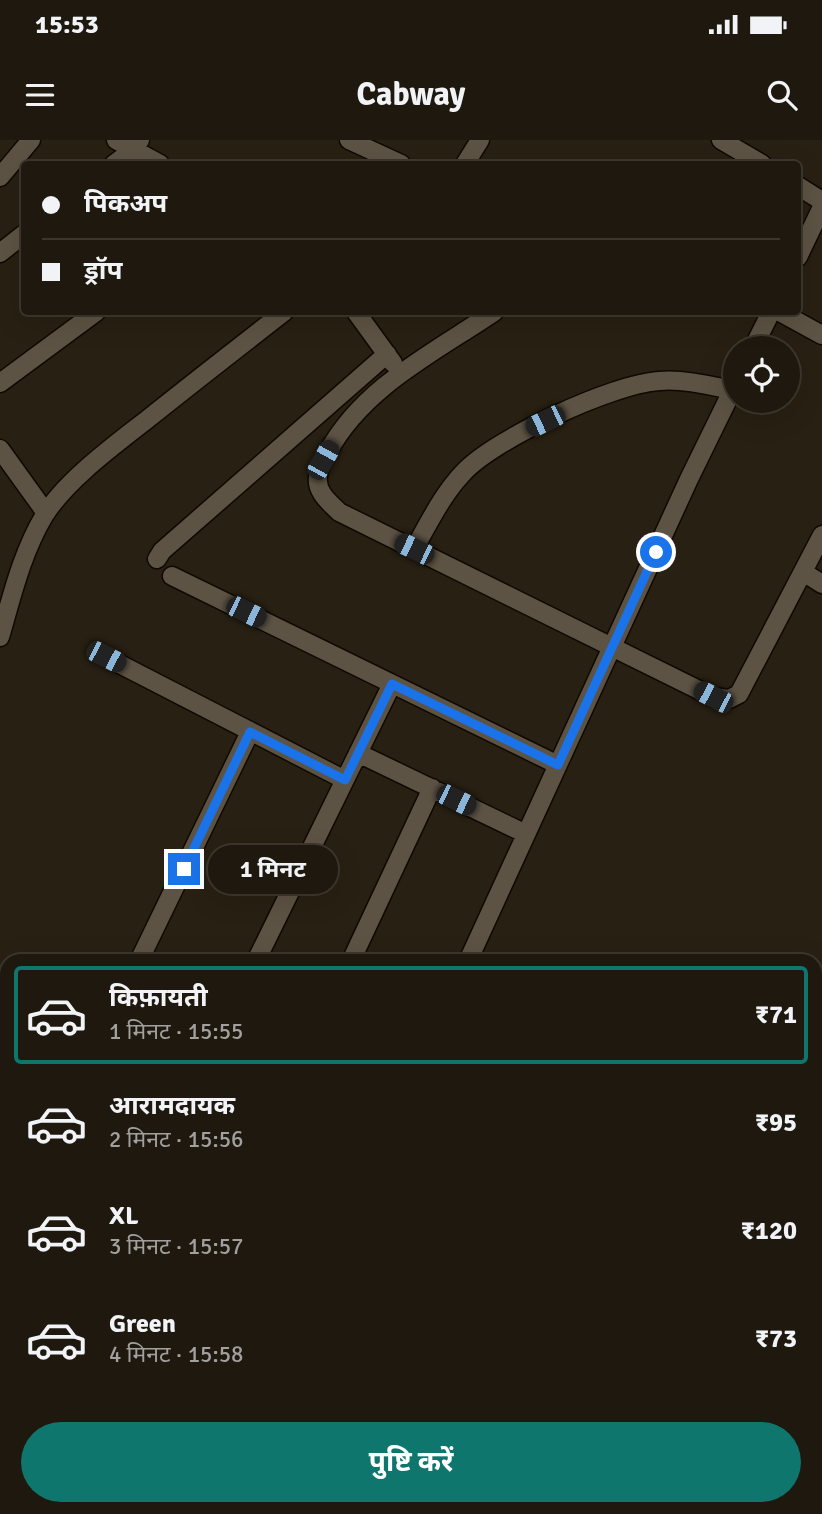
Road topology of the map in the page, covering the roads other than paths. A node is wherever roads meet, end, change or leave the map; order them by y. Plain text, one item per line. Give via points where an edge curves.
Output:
1 (32, 140) edge
2 (116, 140) edge
3 (349, 140) edge
4 (480, 140) edge
5 (721, 140) edge
6 (136, 145) edge
7 (371, 145) edge
8 (117, 161) edge
9 (156, 161) edge
10 (396, 161) edge
11 (467, 161) edge
12 (757, 161) edge
13 (0, 177) edge
14 (801, 188) edge
15 (822, 201) edge
16 (822, 207) edge
17 (21, 236) edge
18 (801, 251) edge
19 (0, 253) edge
20 (92, 315) edge
21 (280, 315) edge
22 (358, 315) edge
23 (490, 315) edge
24 (770, 315) edge
25 (785, 315) edge
26 (822, 335) edge
27 (759, 336) edge
28 (387, 354) junction
29 (401, 374) junction
30 (0, 383) edge
31 (723, 386) edge
32 (723, 411) edge
33 (0, 449) edge
34 (46, 513) junction
35 (822, 535) edge
36 (414, 549) junction
37 (157, 559) dead end
38 (803, 572) junction
39 (172, 576) dead end
40 (822, 584) edge
41 (0, 637) edge
42 (611, 648) junction
43 (106, 657) dead end
44 (392, 684) junction
45 (250, 732) junction
46 (358, 753) junction
47 (558, 765) junction
48 (345, 780) junction
49 (432, 788) junction
50 (526, 834) junction
51 (142, 954) edge
52 (259, 954) edge
53 (354, 954) edge
54 (471, 954) edge

1 - 13 street
2 - 6 street
3 - 7 street
4 - 11 street
5 - 12 street
6 - 8 street
6 - 9 street
7 - 10 street
14 - 15 street
16 - 18 street
17 - 19 street
20 - 30 street
21 - 34 street via 117,443
22 - 28 street
23 - 29 street
24 - 27 street
25 - 26 street
28 - 29 street
28 - 37 street
29 - 36 street via 363,405 342,430 317,478 323,496 339,512
31 - 36 street via 656,381 580,404 528,429 488,451 463,472
32 - 42 street
33 - 34 street
34 - 41 street via 18,575
35 - 38 street
36 - 42 street
38 - 40 street
38 - 42 street via 740,694 729,699 713,697
39 - 44 street
42 - 47 street
43 - 45 street
44 - 46 street
44 - 47 street
45 - 48 street
45 - 51 street
46 - 48 street
46 - 49 street
47 - 50 street
48 - 52 street
49 - 50 street
49 - 53 street
50 - 54 street

